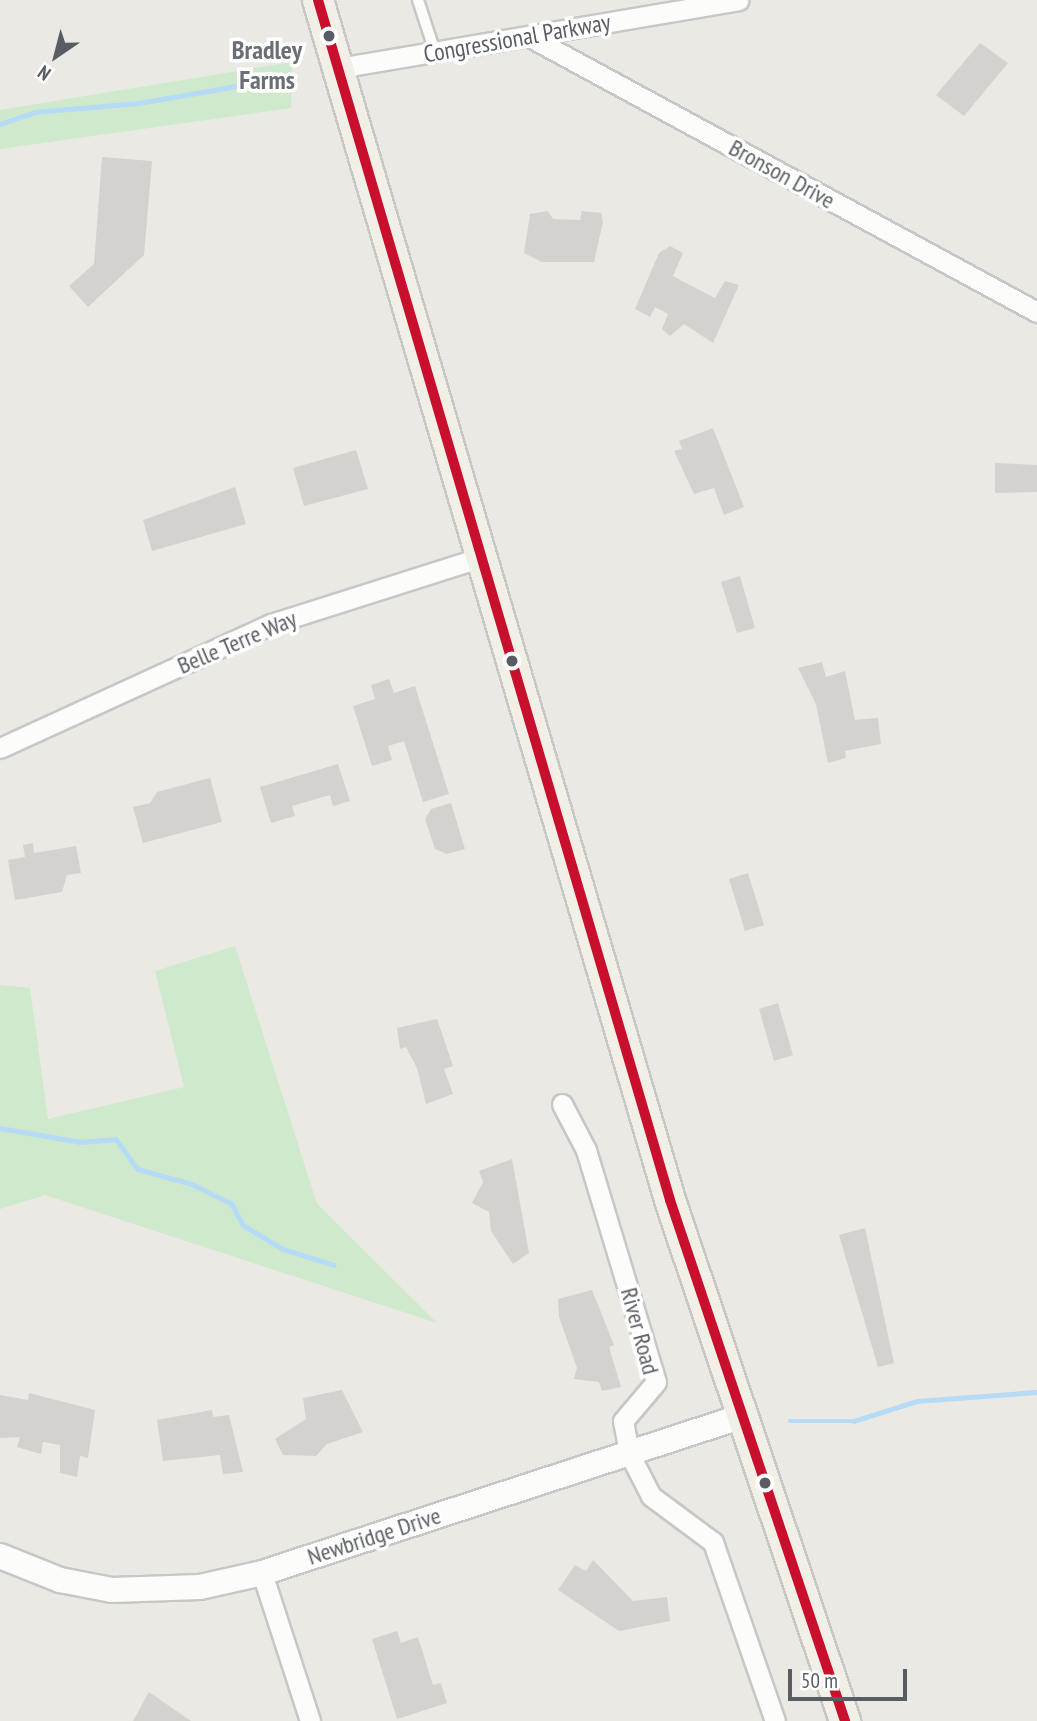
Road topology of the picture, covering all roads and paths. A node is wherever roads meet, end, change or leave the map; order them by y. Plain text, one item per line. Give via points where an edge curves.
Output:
1 (318, 0) edge
2 (418, 0) edge
3 (738, 0) edge
4 (528, 36) junction
5 (435, 52) junction
6 (338, 68) junction
7 (1037, 312) edge
8 (482, 557) junction
9 (0, 748) edge
10 (562, 1104) dead end
11 (743, 1416) junction
12 (629, 1453) junction
13 (0, 1556) edge
14 (262, 1573) junction
15 (310, 1721) edge
16 (775, 1721) edge
17 (845, 1721) edge

1 - 6 main road
2 - 5 lane
3 - 4 street, Congressional Parkway
4 - 5 street, Congressional Parkway
4 - 7 street, Bronson Drive
5 - 6 street, Congressional Parkway
6 - 8 main road
8 - 9 street, Belle Terre Way via 271,624
8 - 11 main road via 670,1200
10 - 12 street, River Road via 586,1150 656,1382 623,1421
11 - 12 street, Newbridge Drive
11 - 17 main road
12 - 14 street, Newbridge Drive
12 - 16 street, River Road via 651,1496 713,1542
13 - 14 street, Newbridge Drive via 60,1580 112,1590 200,1587
14 - 15 street

